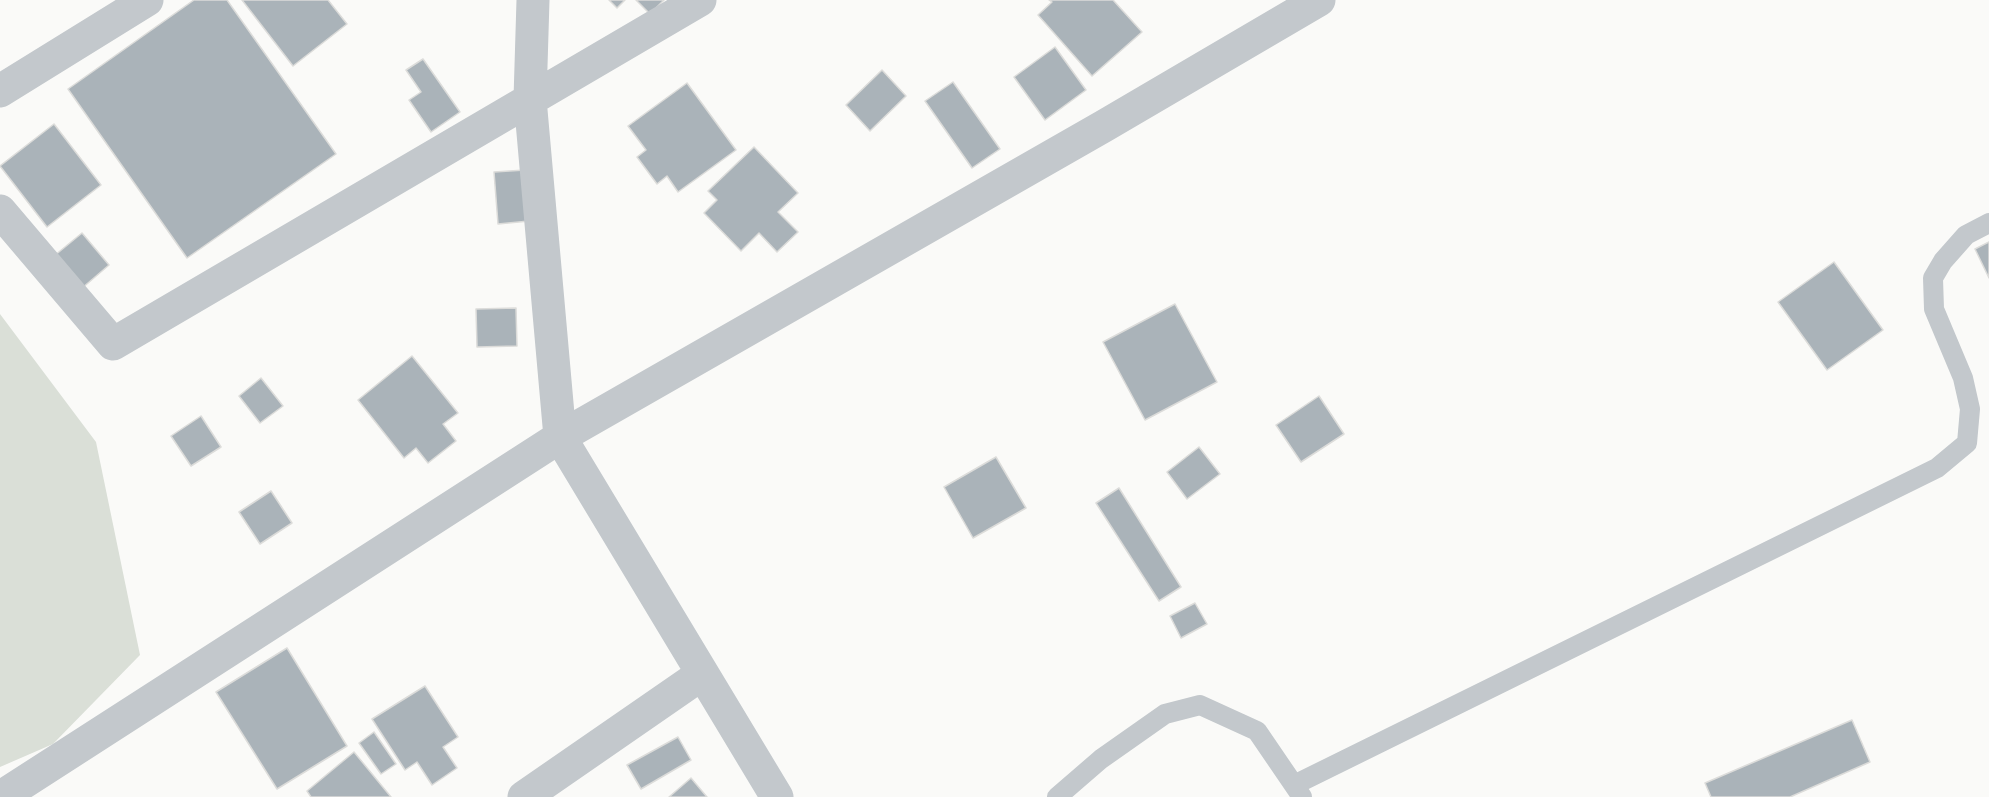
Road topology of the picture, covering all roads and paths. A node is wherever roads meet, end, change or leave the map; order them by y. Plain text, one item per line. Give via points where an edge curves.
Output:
1 (147, 0) edge
2 (533, 0) edge
3 (700, 0) edge
4 (1319, 0) edge
5 (0, 92) edge
6 (530, 99) junction
7 (0, 211) edge
8 (1989, 223) edge
9 (560, 436) junction
10 (702, 674) junction
11 (1298, 791) edge
12 (2, 797) edge
13 (524, 797) edge
14 (777, 797) edge
15 (1058, 797) edge

1 - 5 street
2 - 6 street
3 - 6 street
4 - 9 street
6 - 7 street via 113,344
6 - 9 street
8 - 11 lane via 1965,235 1933,278 1934,309 1963,378 1970,409 1967,443 1937,468
9 - 10 street
9 - 12 street
10 - 13 street
10 - 14 street
11 - 15 lane via 1257,731 1200,705 1165,714 1101,759

